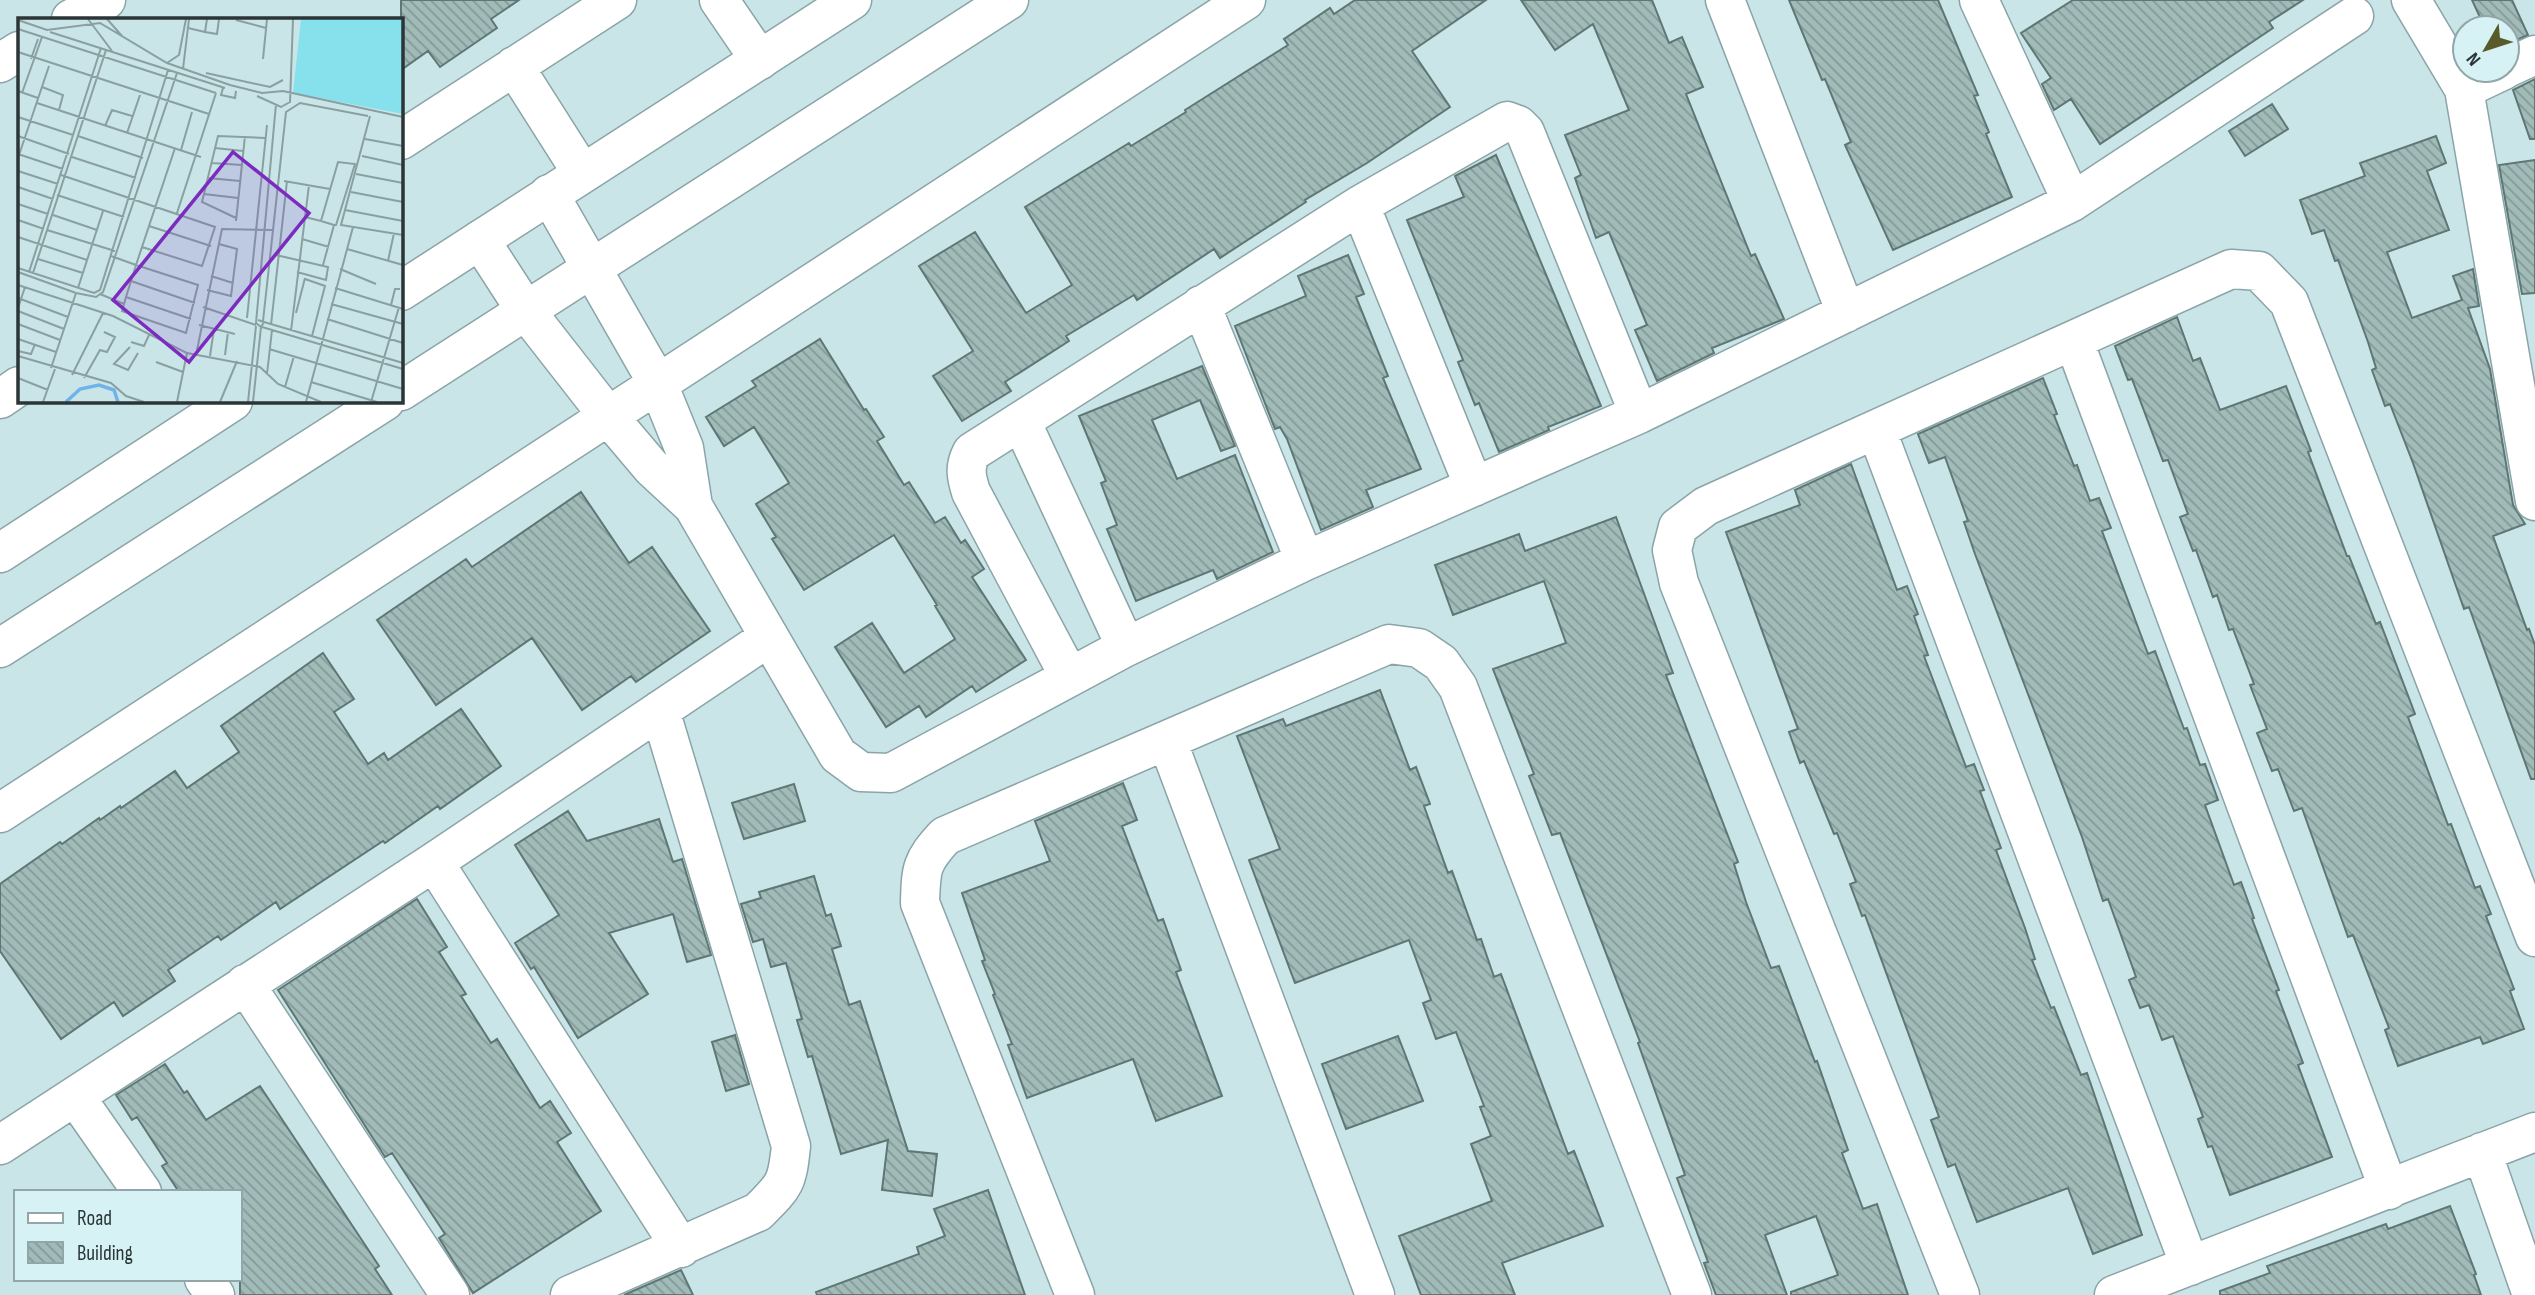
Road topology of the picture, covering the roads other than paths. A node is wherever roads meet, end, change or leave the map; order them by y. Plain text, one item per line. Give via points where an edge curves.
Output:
1 (617, 0) edge
2 (719, 0) edge
3 (852, 0) edge
4 (1009, 0) edge
5 (1246, 0) edge
6 (1725, 0) edge
7 (2411, 0) edge
8 (1992, 5) edge
9 (2354, 16) dead end
10 (18, 52) edge
11 (760, 60) junction
12 (0, 63) edge
13 (514, 66) junction
14 (2474, 84) edge
15 (2464, 89) junction
16 (402, 139) edge
17 (582, 173) junction
18 (549, 194) junction
19 (2072, 202) junction
20 (1360, 205) junction
21 (480, 240) junction
22 (593, 268) junction
23 (402, 290) edge
24 (1201, 305) junction
25 (526, 311) junction
26 (1846, 313) junction
27 (2074, 341) junction
28 (658, 384) junction
29 (18, 387) edge
30 (402, 390) edge
31 (0, 399) edge
32 (231, 402) edge
33 (383, 402) edge
34 (1639, 414) junction
35 (608, 416) junction
36 (1021, 421) junction
37 (1877, 431) junction
38 (1474, 487) junction
39 (2535, 501) edge
40 (693, 506) junction
41 (0, 553) edge
42 (1305, 561) junction
43 (769, 637) junction
44 (1126, 647) junction
45 (0, 648) edge
46 (1069, 676) junction
47 (660, 710) junction
48 (1167, 740) junction
49 (0, 813) edge
50 (434, 862) junction
51 (2535, 937) edge
52 (245, 984) junction
53 (75, 1096) junction
54 (2535, 1132) edge
55 (0, 1144) edge
56 (2482, 1152) junction
57 (141, 1190) edge
58 (2389, 1190) junction
59 (681, 1248) junction
60 (2190, 1266) junction
61 (450, 1295) edge
62 (570, 1295) edge
63 (1075, 1295) edge
64 (1375, 1295) edge
65 (1692, 1295) edge
66 (1960, 1295) edge
67 (2114, 1295) edge
68 (2532, 1295) edge

1 - 13 street
2 - 11 street
3 - 11 street
4 - 22 street
5 - 28 street
6 - 26 street
7 - 15 street
8 - 19 street
9 - 19 street
10 - 12 street
11 - 17 street
13 - 16 street
13 - 17 street
14 - 15 street
15 - 39 street
17 - 18 street
18 - 21 street
18 - 22 street
19 - 26 street
20 - 24 street
20 - 34 street via 1507,121 1518,125 1525,132
20 - 38 street
21 - 23 street
21 - 25 street
22 - 25 street
22 - 28 street
24 - 36 street
24 - 42 street
25 - 30 street
25 - 35 street
26 - 34 street
27 - 37 street
27 - 51 street via 2231,269 2259,271 2289,302
27 - 58 street
28 - 35 street
28 - 40 street via 684,448
29 - 31 street
32 - 41 street
33 - 45 street
34 - 38 street
35 - 40 street
35 - 49 street
36 - 44 street
36 - 46 street via 972,452 965,475
37 - 60 street
37 - 66 street via 1706,506 1678,527 1672,550 1679,583
38 - 42 street
40 - 43 street
42 - 44 street
43 - 46 street via 838,755 861,772 891,773
43 - 47 street
44 - 46 street
47 - 50 street
47 - 59 street via 791,1146 788,1176 758,1212
48 - 63 street via 945,836 920,873 920,903
48 - 64 street
48 - 65 street via 1389,644 1419,648 1441,663 1458,687
50 - 52 street
50 - 59 street
52 - 53 street
52 - 61 street
53 - 55 street
53 - 57 street
54 - 56 street
56 - 58 street
56 - 68 street
58 - 60 street
59 - 62 street
60 - 67 street

